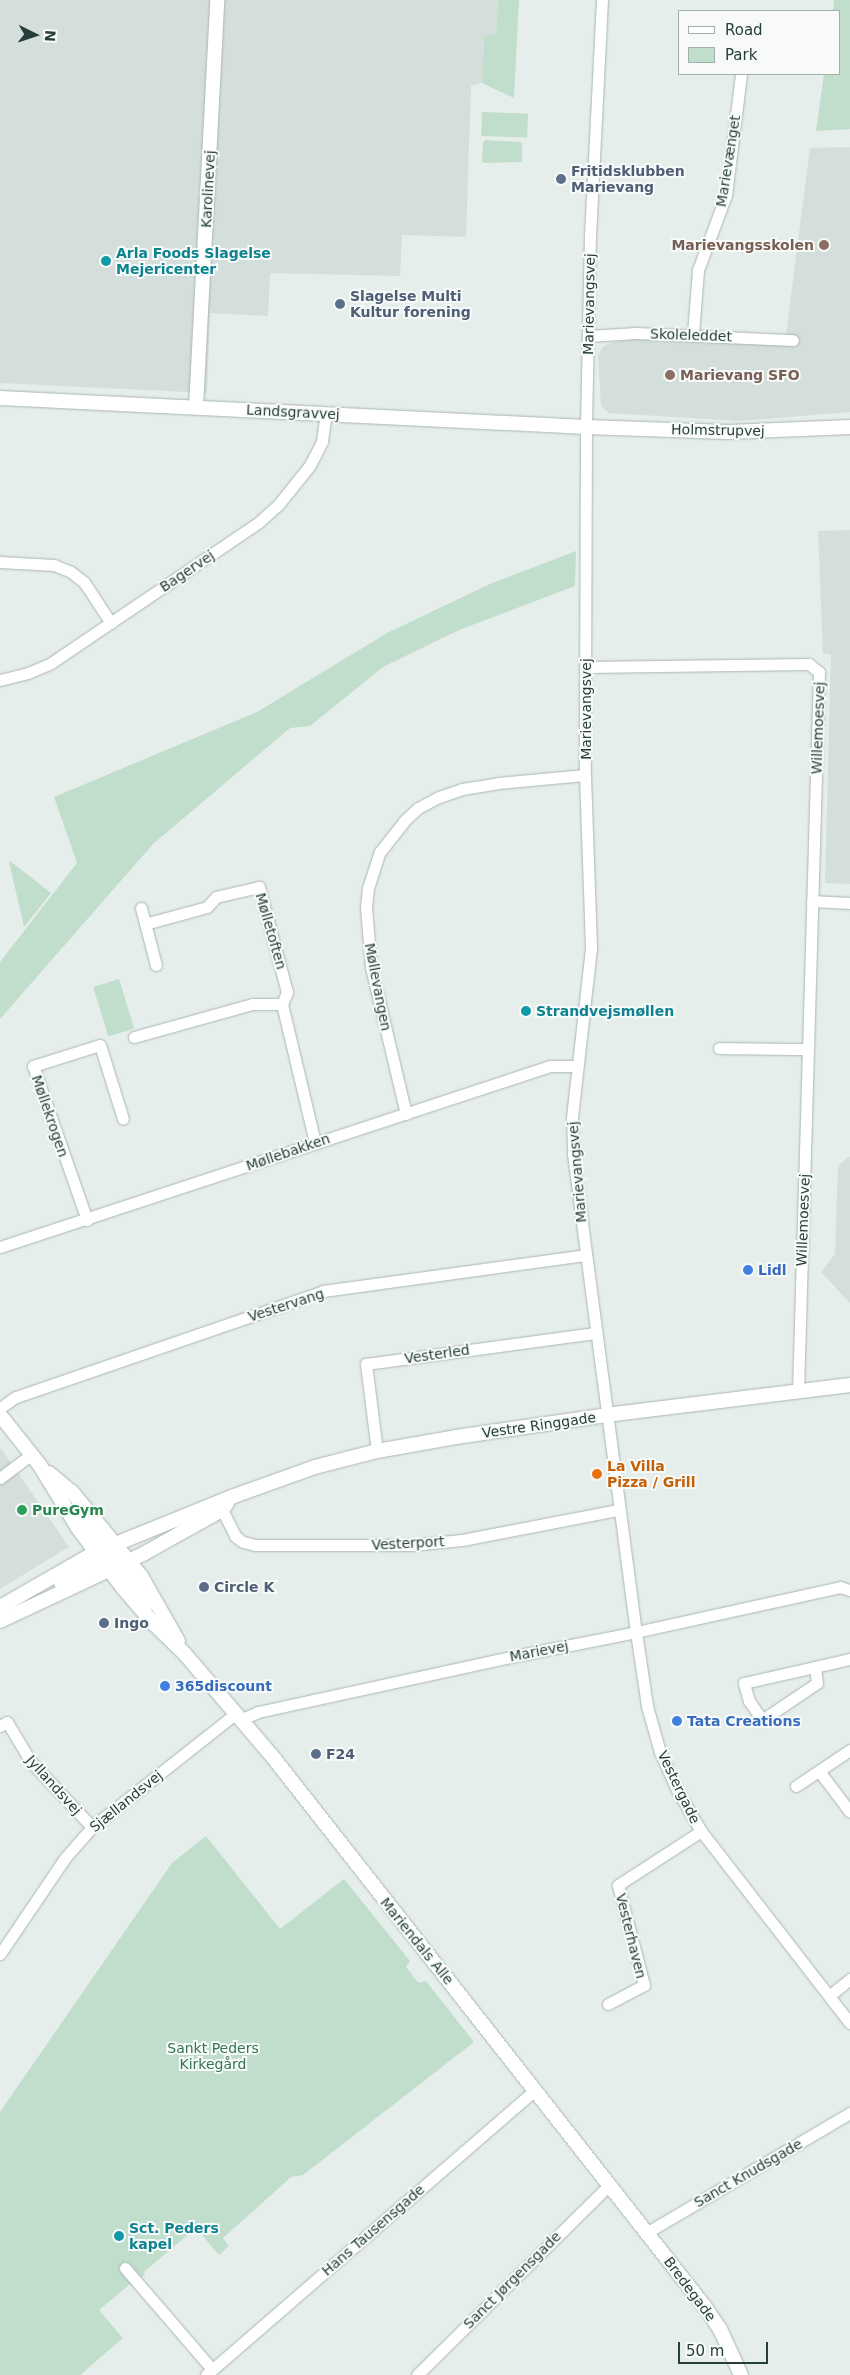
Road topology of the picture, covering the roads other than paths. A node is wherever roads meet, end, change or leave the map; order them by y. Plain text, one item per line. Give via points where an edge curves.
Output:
1 (217, 0) edge
2 (602, 0) edge
3 (741, 75) edge
4 (693, 334) junction
5 (588, 336) junction
6 (793, 340) dead end
7 (0, 398) edge
8 (196, 407) junction
9 (326, 413) junction
10 (586, 427) junction
11 (850, 427) edge
12 (0, 562) edge
13 (111, 623) junction
14 (586, 667) junction
15 (0, 680) edge
16 (585, 775) junction
17 (812, 901) junction
18 (850, 903) edge
19 (141, 908) dead end
20 (145, 924) junction
21 (156, 965) dead end
22 (282, 1004) junction
23 (134, 1037) dead end
24 (719, 1048) dead end
25 (808, 1049) junction
26 (577, 1066) junction
27 (406, 1114) junction
28 (122, 1120) dead end
29 (315, 1143) junction
30 (86, 1220) junction
31 (0, 1247) edge
32 (586, 1255) junction
33 (595, 1333) junction
34 (850, 1385) edge
35 (798, 1391) junction
36 (0, 1408) edge
37 (0, 1414) edge
38 (606, 1415) junction
39 (377, 1451) junction
40 (36, 1459) junction
41 (0, 1478) edge
42 (220, 1506) junction
43 (618, 1510) junction
44 (113, 1557) junction
45 (847, 1587) edge
46 (0, 1607) edge
47 (0, 1613) edge
48 (0, 1621) edge
49 (636, 1632) junction
50 (184, 1653) junction
51 (850, 1659) edge
52 (815, 1667) junction
53 (238, 1717) junction
54 (0, 1726) edge
55 (850, 1750) edge
56 (819, 1771) junction
57 (796, 1786) dead end
58 (850, 1812) edge
59 (92, 1826) junction
60 (701, 1831) junction
61 (0, 1954) edge
62 (850, 1979) edge
63 (829, 1996) junction
64 (608, 2004) dead end
65 (850, 2023) edge
66 (535, 2090) junction
67 (850, 2113) edge
68 (608, 2186) junction
69 (646, 2233) junction
70 (126, 2268) dead end
71 (209, 2372) edge
72 (417, 2375) edge
73 (742, 2375) edge

1 - 8 street, Karolinevej
2 - 5 street, Marievangsvej
3 - 4 street, Marievænget via 726,195 698,270
4 - 5 street, Skoleleddet
4 - 6 street, Skoleleddet
5 - 10 street, Marievangsvej
7 - 8 street, Landsgravvej
8 - 9 street, Landsgravvej
9 - 10 street, Landsgravvej
9 - 13 street, Bagervej via 319,450 278,505 259,522
10 - 11 street, Holmstrupvej via 728,432
10 - 14 street, Marievangsvej
12 - 13 street via 54,565 71,572 84,582
13 - 15 street, Bagervej via 51,662 28,673
14 - 16 street, Marievangsvej
14 - 17 street, Willemoesvej via 809,664 816,668 820,677
16 - 26 street, Marievangsvej via 591,948
16 - 27 street, Møllevangen via 462,789 439,797 418,808 404,821 380,852 370,879 366,906 371,967
17 - 18 street
17 - 25 street, Willemoesvej
19 - 20 street
20 - 21 street
20 - 22 street, Mølletoften via 207,907 216,897 259,887 288,992
22 - 23 street via 252,1004
22 - 29 street, Mølletoften
24 - 25 street
25 - 35 street, Willemoesvej
26 - 27 street, Møllebakken via 550,1066
26 - 32 street, Marievangsvej via 572,1154
27 - 29 street, Møllebakken
28 - 30 street, Møllekrogen via 100,1045 33,1066
29 - 30 street, Møllebakken
30 - 31 street, Møllebakken
32 - 33 street, Marievangsvej
32 - 36 street, Vestervang via 323,1291 16,1397
33 - 38 street, Marievangsvej
33 - 39 street, Vesterled via 366,1364
34 - 35 street, Vestre Ringgade
35 - 38 street, Vestre Ringgade
37 - 40 street
38 - 39 street, Vestre Ringgade
38 - 43 street, Vestergade
39 - 42 street, Vestre Ringgade via 315,1467 234,1496
40 - 41 street
40 - 44 street
42 - 43 street, Vesterport via 236,1536 242,1542 255,1545 432,1543
42 - 44 street, Vestre Ringgade
42 - 44 street, Vestre Ringgade via 191,1513 163,1532
43 - 49 street, Vestergade
44 - 46 street
44 - 47 street
44 - 48 street
44 - 50 street, Mariendals Alle via 154,1624
44 - 50 street, Mariendals Alle via 148,1586
45 - 49 street, Marievej
49 - 53 street, Marievej
49 - 60 street, Vestergade via 647,1706 660,1752
50 - 53 street, Mariendals Alle
51 - 52 street
52 - 52 street via 744,1683 748,1701 762,1720 816,1683
53 - 59 street, Sjællandsvej
53 - 66 street, Mariendals Alle
54 - 59 street, Jyllandsvej via 7,1722 31,1762
55 - 56 street
56 - 57 street
56 - 58 street
59 - 61 street, Sjællandsvej via 65,1858
60 - 63 street, Vestergade
60 - 64 street, Vesterhaven via 618,1885 644,1985
62 - 63 street
63 - 65 street, Vestergade
66 - 68 street, Mariendals Alle
66 - 71 street, Hans Tausensgade
67 - 69 street, Sanct Knudsgade
68 - 69 street, Mariendals Alle
68 - 72 street, Sanct Jørgensgade
69 - 73 street, Bredegade via 720,2329
70 - 71 street, Hans Tausensgade

